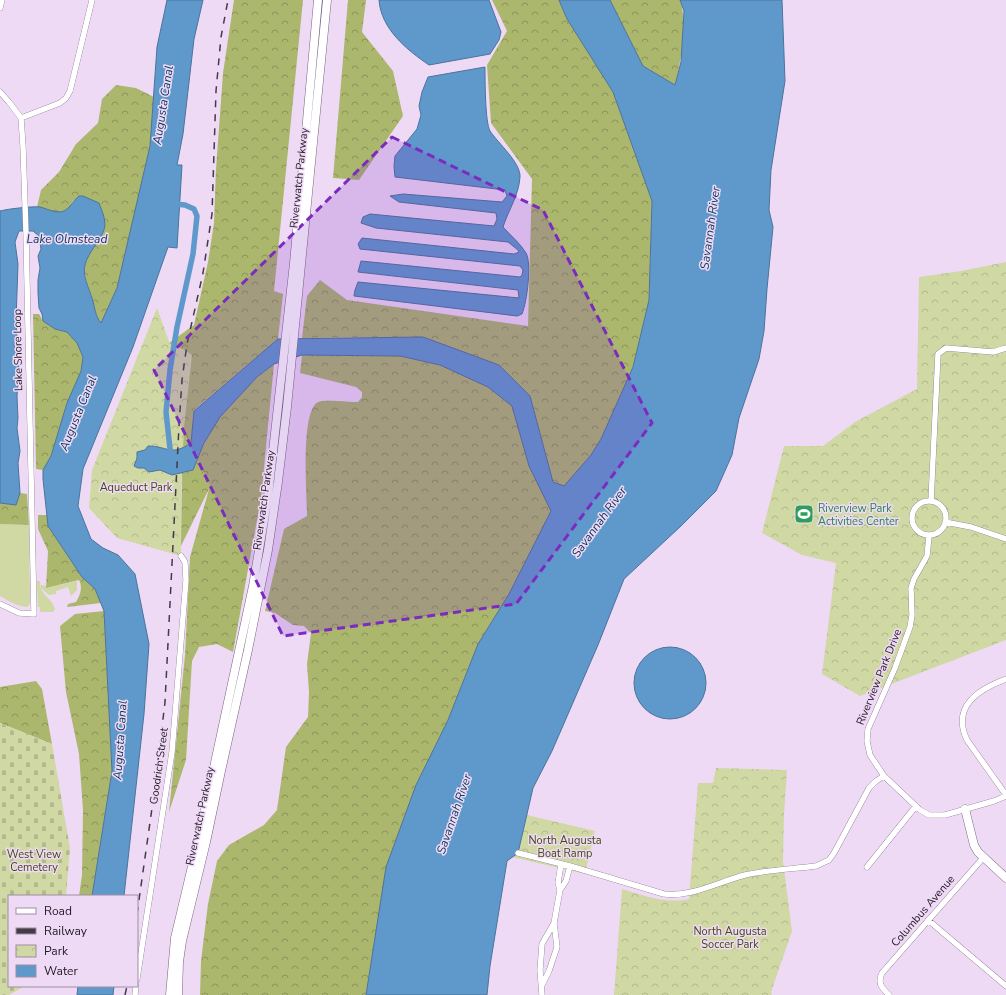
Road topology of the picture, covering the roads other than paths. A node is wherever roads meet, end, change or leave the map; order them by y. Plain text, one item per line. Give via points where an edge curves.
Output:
1 (2, 0) edge
2 (92, 0) edge
3 (318, 0) edge
4 (327, 0) edge
5 (0, 8) edge
6 (0, 92) edge
7 (21, 118) junction
8 (1006, 348) edge
9 (931, 501) junction
10 (946, 522) junction
11 (929, 536) junction
12 (1006, 539) edge
13 (181, 556) dead end
14 (0, 604) edge
15 (1006, 679) edge
16 (884, 776) junction
17 (1006, 795) edge
18 (916, 806) junction
19 (966, 809) junction
20 (518, 853) dead end
21 (983, 858) junction
22 (561, 864) junction
23 (570, 866) junction
24 (867, 868) dead end
25 (1006, 878) edge
26 (560, 890) junction
27 (928, 920) junction
28 (554, 923) junction
29 (138, 973) edge
30 (542, 985) junction
31 (1006, 986) edge
32 (170, 995) edge
33 (178, 995) edge
34 (542, 995) edge
35 (889, 995) edge

1 - 5 street
2 - 7 street via 70,91 66,98 60,103
3 - 32 main road, Riverwatch Parkway via 268,496 253,586 175,938
4 - 33 main road, Riverwatch Parkway via 287,407 266,565 182,941
6 - 7 street
7 - 14 street, Lake Shore Loop via 34,614 18,613
8 - 9 street via 993,352 946,348 938,354
9 - 10 street via 944,511
9 - 11 street via 920,503 911,517 914,528
10 - 11 street via 940,532
10 - 12 street via 971,527
11 - 16 street, Riverview Park Drive via 927,556 911,588 910,627 868,729 870,756
13 - 29 street, Goodrich Street via 185,562 186,580 172,752
15 - 17 street via 975,695 968,704 962,720 967,740
16 - 18 street, Riverview Park Drive
16 - 23 street via 870,788 832,857 816,866 745,875 693,893 671,895
17 - 19 street, Riverview Park Drive
18 - 19 street, Riverview Park Drive via 924,813 939,816
18 - 24 street
19 - 21 main road via 974,845
20 - 22 street
21 - 25 main road
21 - 27 street, Columbus Avenue
22 - 23 street
22 - 26 street via 558,884
23 - 26 street via 566,881
26 - 28 street
27 - 31 street
27 - 35 street, Columbus Avenue via 882,973 882,988
28 - 30 street via 557,947
28 - 30 street via 542,944
30 - 34 street

